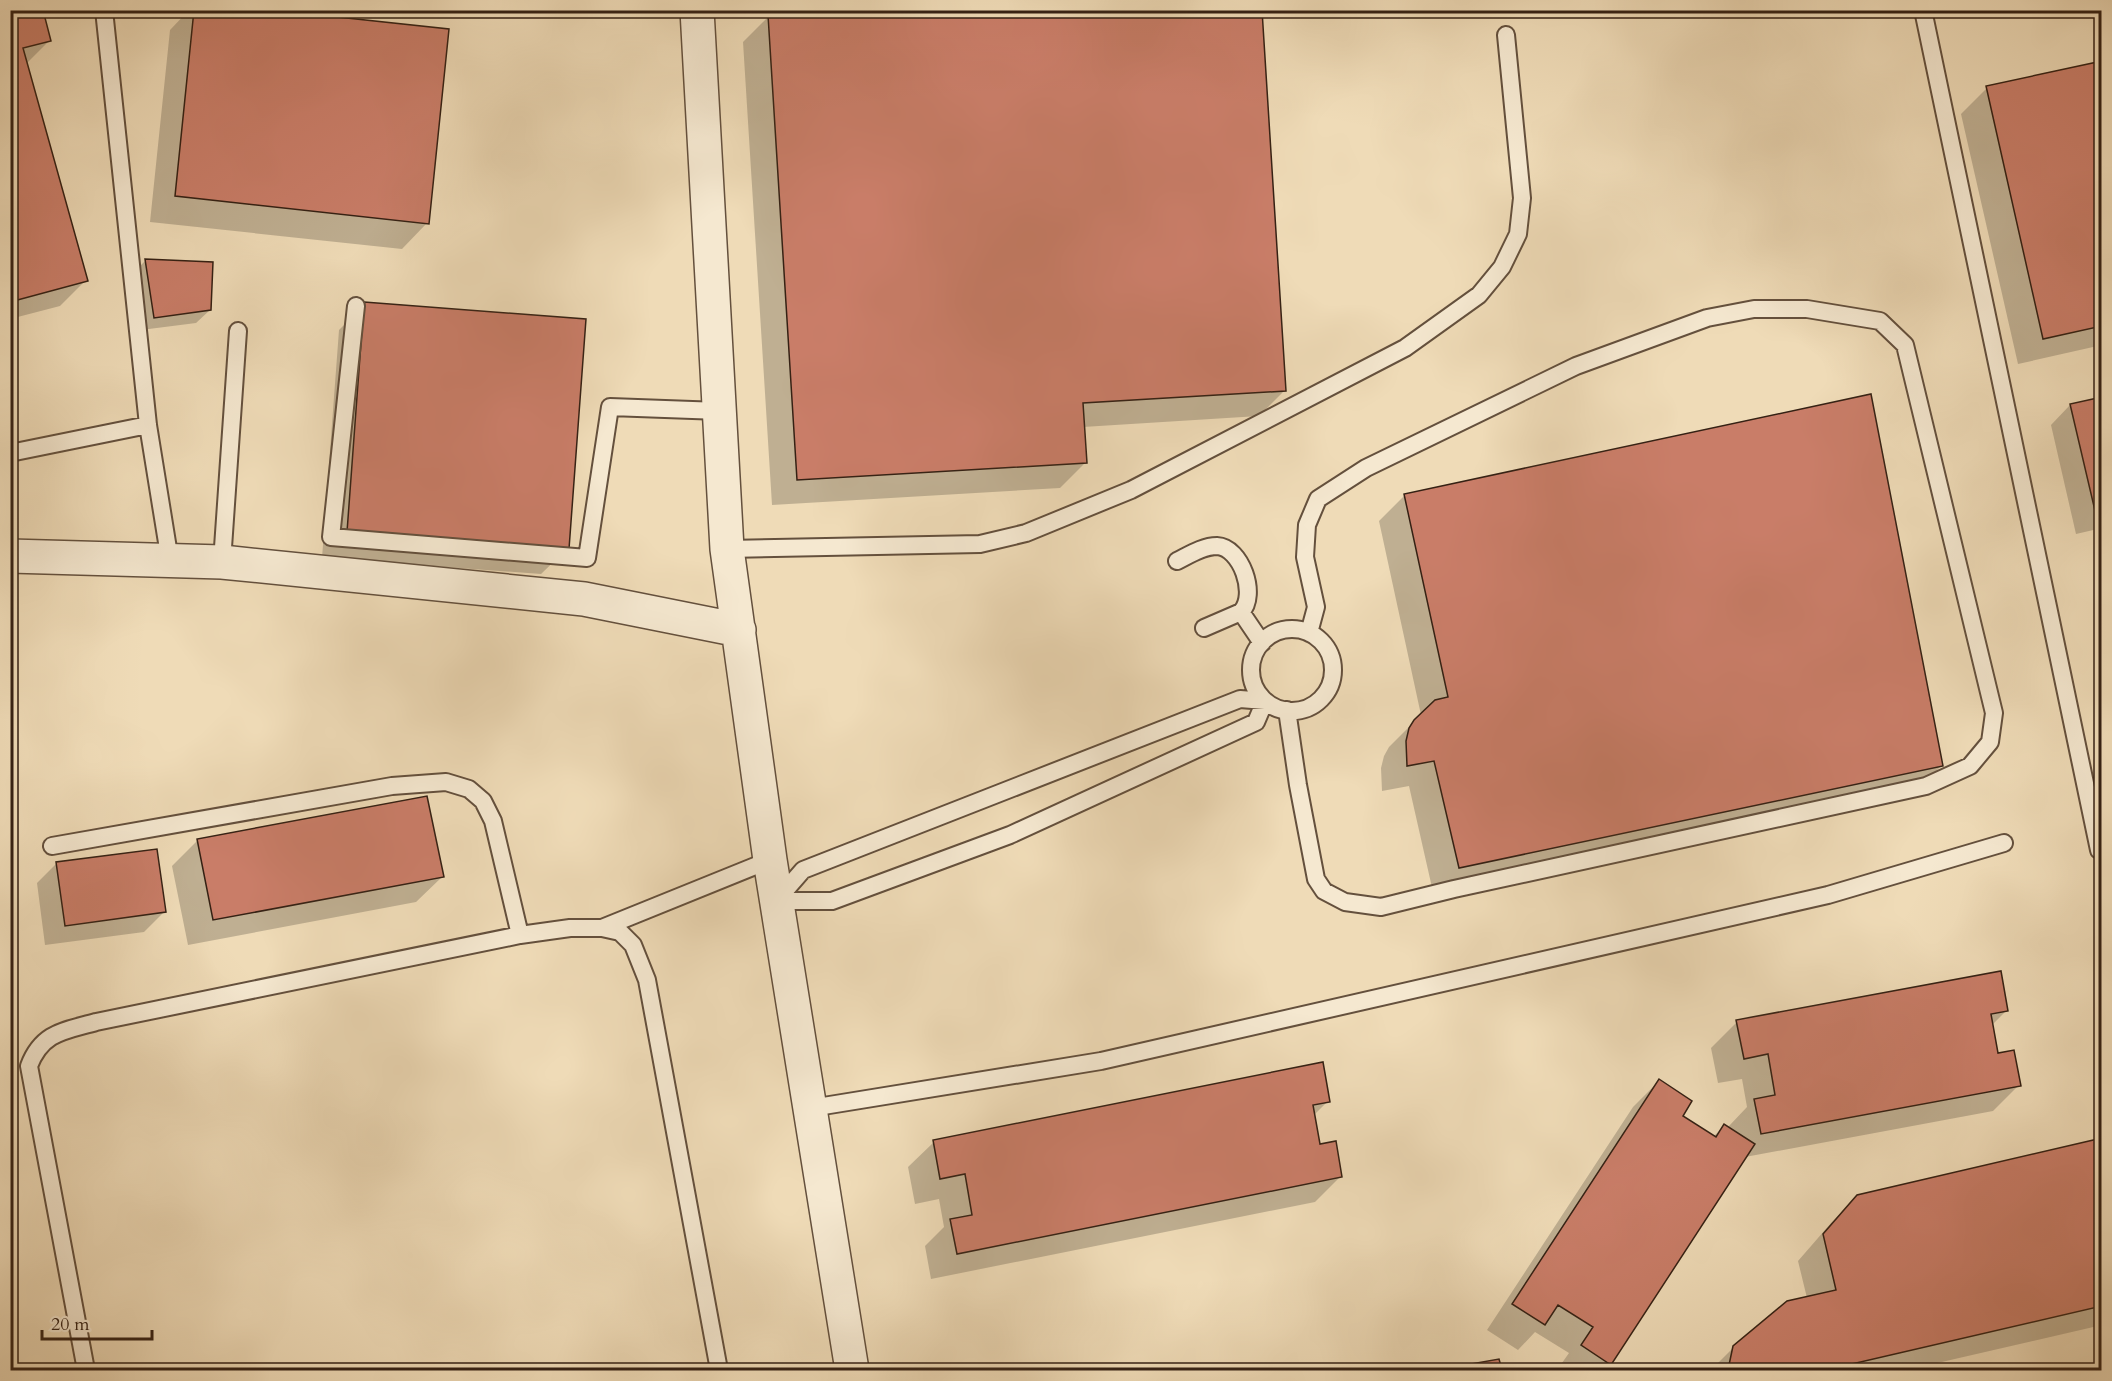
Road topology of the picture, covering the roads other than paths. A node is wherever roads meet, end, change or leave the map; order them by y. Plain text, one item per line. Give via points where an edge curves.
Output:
1 (104, 10) edge
2 (697, 10) edge
3 (1923, 10) edge
4 (1506, 35) dead end
5 (356, 306) dead end
6 (238, 331) dead end
7 (720, 411) junction
8 (148, 425) junction
9 (10, 453) edge
10 (727, 549) junction
11 (10, 556) edge
12 (170, 561) junction
13 (1177, 561) dead end
14 (222, 562) junction
15 (1241, 612) junction
16 (1204, 628) dead end
17 (739, 630) junction
18 (1309, 633) junction
19 (1262, 643) junction
20 (1265, 701) junction
21 (1287, 710) junction
22 (2004, 843) dead end
23 (52, 846) dead end
24 (2102, 851) edge
25 (770, 860) junction
26 (776, 901) junction
27 (602, 928) junction
28 (520, 935) junction
29 (811, 1108) junction
30 (86, 1371) edge
31 (719, 1371) edge
32 (852, 1371) edge

1 - 8 lane
2 - 7 street
3 - 24 lane
4 - 10 lane via 1522,198 1518,234 1502,267 1479,296 1405,348 1131,490 1026,533 980,544
5 - 7 lane via 331,537 587,558 610,407
6 - 14 lane
7 - 10 street
8 - 9 lane
8 - 12 lane
10 - 17 street
11 - 12 street
12 - 14 street
13 - 15 lane via 1208,547 1220,546 1230,551 1249,588 1248,602
14 - 17 street via 584,599
15 - 16 lane
15 - 19 lane
17 - 25 street
18 - 19 lane via 1285,630
18 - 21 lane via 1331,655 1332,679 1317,703
18 - 21 lane via 1316,607 1305,557 1307,525 1318,499 1327,493 1366,468 1576,366 1707,318 1754,309 1807,309 1880,321 1905,345 1994,713 1990,742 1970,766 1926,786 1381,907 1344,902 1324,891 1316,879
19 - 20 lane via 1253,657 1251,672
20 - 21 lane
20 - 26 lane via 1240,699 803,870
20 - 26 lane via 1256,722 1010,835 832,901
22 - 29 lane via 1828,895 1101,1061
23 - 28 lane via 392,786 446,782 469,789 483,801 493,821
25 - 26 street
25 - 27 lane
26 - 29 street
27 - 28 lane
27 - 31 lane via 620,932 633,945 647,980
28 - 30 lane via 96,1022 53,1035 35,1051 29,1066
29 - 32 street

